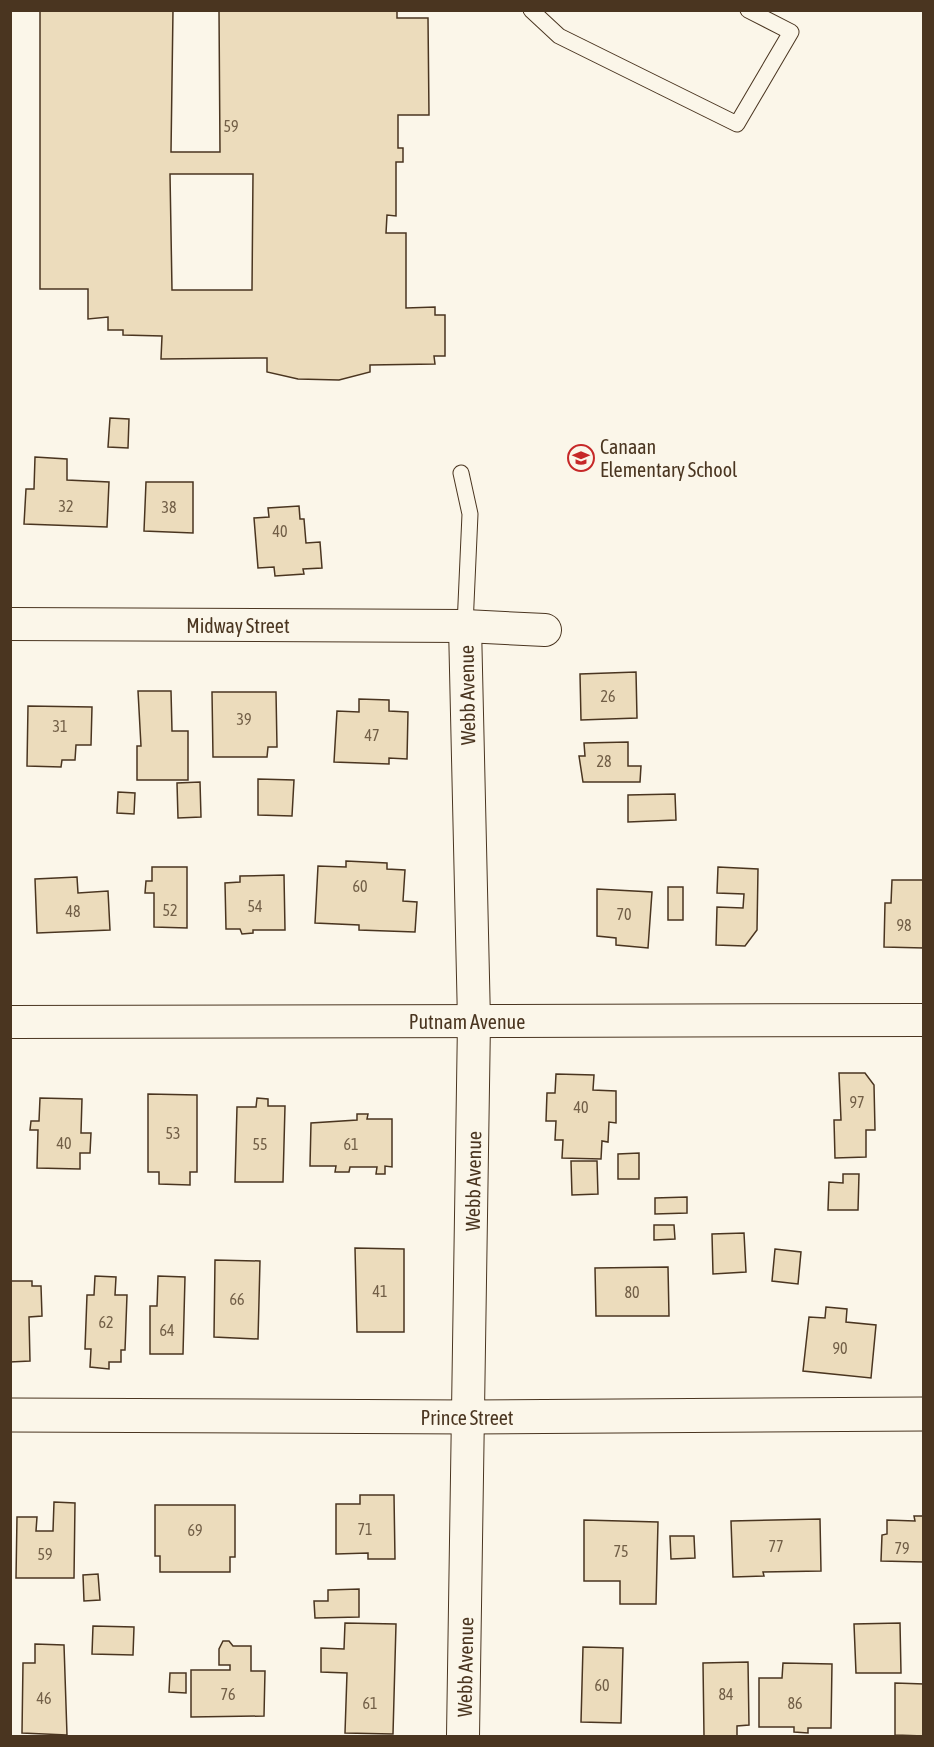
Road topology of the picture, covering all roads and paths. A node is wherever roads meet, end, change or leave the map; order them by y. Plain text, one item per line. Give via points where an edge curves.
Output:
1 (531, 10) edge
2 (748, 10) edge
3 (461, 473) dead end
4 (10, 624) edge
5 (465, 626) junction
6 (545, 630) dead end
7 (924, 1020) edge
8 (474, 1021) junction
9 (10, 1022) edge
10 (924, 1414) edge
11 (10, 1415) edge
12 (470, 1417) junction
13 (463, 1737) edge

1 - 2 lane via 559,36 737,124 791,32
3 - 5 lane via 470,514
4 - 5 street, Midway Street
5 - 6 street, Midway Street
5 - 8 street, Webb Avenue
7 - 8 street, Putnam Avenue
8 - 9 street, Putnam Avenue
8 - 12 street, Webb Avenue
10 - 12 street, Prince Street
11 - 12 street, Prince Street
12 - 13 street, Webb Avenue

